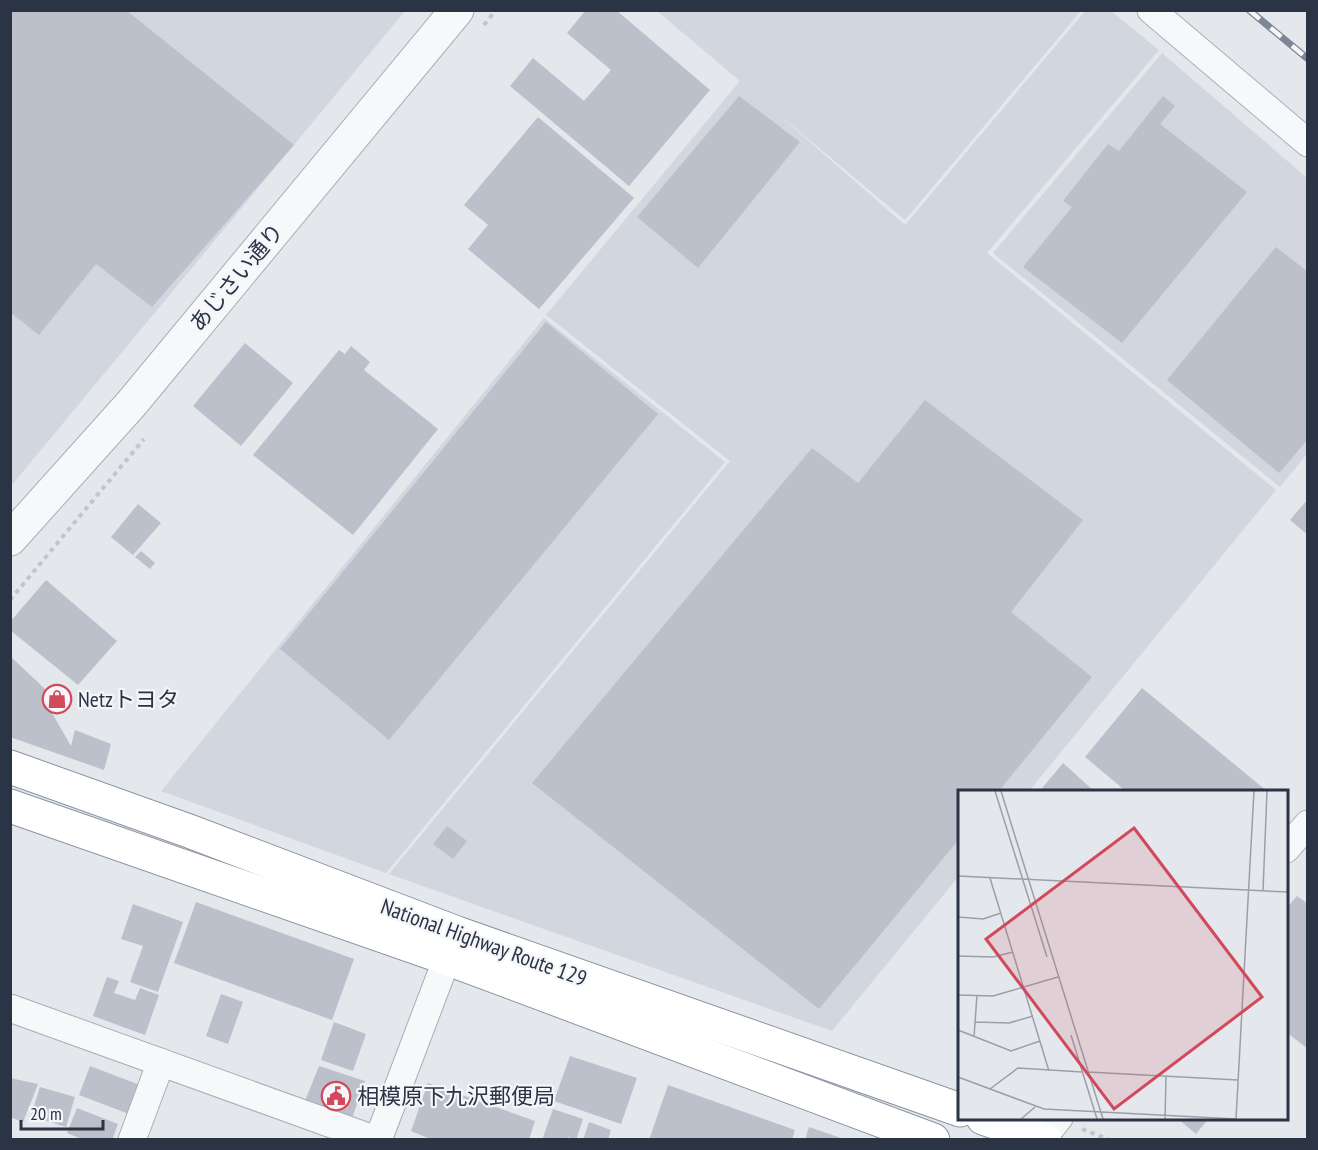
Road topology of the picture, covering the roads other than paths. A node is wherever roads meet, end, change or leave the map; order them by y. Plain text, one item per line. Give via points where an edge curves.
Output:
1 (457, 10) edge
2 (1151, 10) edge
3 (1308, 143) edge
4 (10, 539) edge
5 (10, 767) edge
6 (10, 806) edge
7 (1308, 824) edge
8 (1288, 848) edge
9 (451, 946) junction
10 (10, 1008) edge
11 (161, 1062) junction
12 (958, 1109) edge
13 (988, 1120) edge
14 (1048, 1132) edge
15 (132, 1140) edge
16 (377, 1140) edge
17 (933, 1140) edge

1 - 4 street, あじさい通り via 132,403
2 - 3 street
5 - 9 highway, National Highway Route 129 via 189,831
6 - 9 highway, National Highway Route 129
7 - 8 street
9 - 12 highway, National Highway Route 129
9 - 16 street
9 - 17 highway, National Highway Route 129
10 - 11 street
11 - 15 street
11 - 16 street
13 - 14 highway

